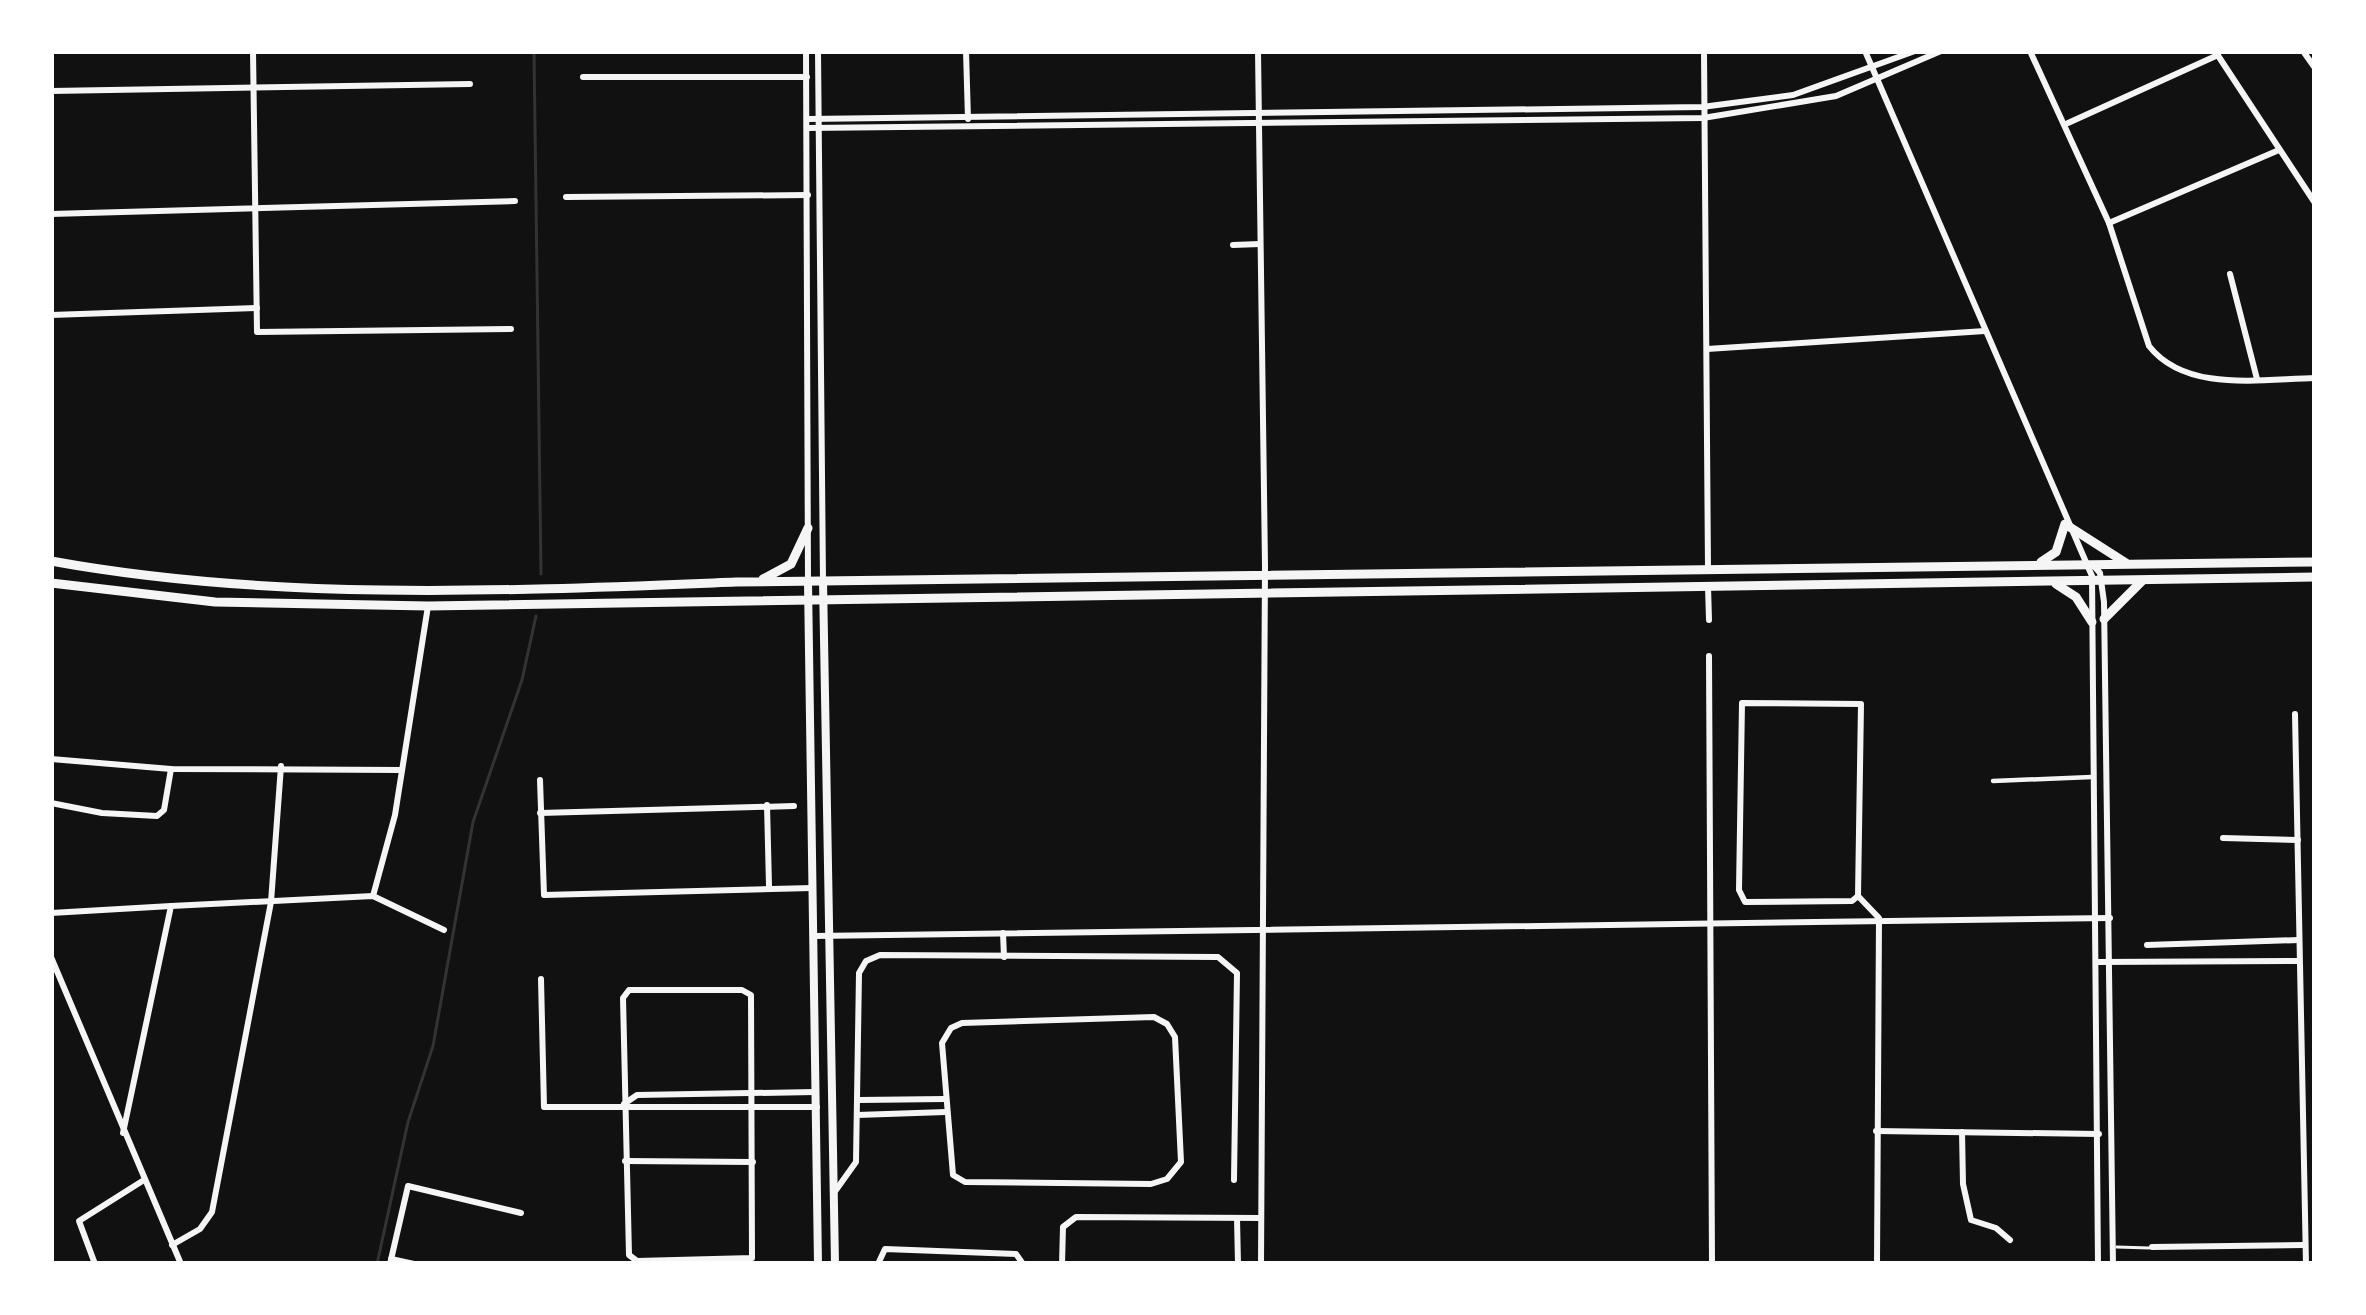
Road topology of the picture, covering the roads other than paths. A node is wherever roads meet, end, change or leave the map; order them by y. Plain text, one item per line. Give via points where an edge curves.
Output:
1 (253, 51) edge
2 (806, 51) edge
3 (818, 51) edge
4 (966, 51) edge
5 (1258, 51) edge
6 (1704, 51) edge
7 (1865, 51) edge
8 (1915, 51) edge
9 (1941, 51) edge
10 (2030, 51) edge
11 (2303, 51) edge
12 (2216, 53) edge
13 (2315, 68) edge
14 (1872, 69) junction
15 (807, 76) junction
16 (584, 77) dead end
17 (1877, 82) junction
18 (470, 84) dead end
19 (254, 88) junction
20 (51, 91) edge
21 (1702, 107) junction
22 (1702, 118) junction
23 (1258, 119) junction
24 (968, 120) junction
25 (808, 124) junction
26 (819, 124) junction
27 (2066, 124) junction
28 (2279, 150) junction
29 (808, 195) junction
30 (566, 197) dead end
31 (514, 201) dead end
32 (2315, 203) edge
33 (256, 209) junction
34 (51, 214) edge
35 (2109, 223) junction
36 (1260, 244) junction
37 (1233, 245) dead end
38 (2230, 274) dead end
39 (257, 308) junction
40 (51, 315) edge
41 (511, 329) dead end
42 (1986, 331) junction
43 (1707, 349) junction
44 (2315, 378) edge
45 (2257, 379) junction
46 (2066, 524) junction
47 (808, 528) junction
48 (51, 562) edge
49 (2315, 562) edge
50 (2030, 566) junction
51 (2090, 566) junction
52 (2131, 566) junction
53 (1708, 570) junction
54 (1264, 576) junction
55 (2315, 577) edge
56 (2097, 580) junction
57 (2148, 580) junction
58 (823, 581) junction
59 (2052, 581) junction
60 (753, 582) junction
61 (808, 582) junction
62 (51, 583) edge
63 (1708, 586) junction
64 (1264, 593) junction
65 (809, 600) junction
66 (824, 600) junction
67 (428, 606) junction
68 (1709, 620) dead end
69 (2098, 621) junction
70 (1709, 656) dead end
71 (2295, 714) dead end
72 (51, 759) edge
73 (281, 766) junction
74 (171, 769) junction
75 (402, 770) junction
76 (2092, 777) junction
77 (540, 780) dead end
78 (1993, 781) dead end
79 (51, 802) edge
80 (767, 805) junction
81 (794, 806) dead end
82 (540, 813) junction
83 (2224, 838) dead end
84 (2298, 840) junction
85 (769, 887) junction
86 (812, 888) junction
87 (373, 896) junction
88 (1858, 896) junction
89 (271, 902) junction
90 (171, 907) junction
91 (51, 913) edge
92 (1879, 918) junction
93 (2095, 918) junction
94 (2110, 918) junction
95 (1708, 922) junction
96 (1259, 929) junction
97 (444, 930) dead end
98 (1003, 934) junction
99 (814, 936) junction
100 (829, 936) junction
101 (2299, 940) junction
102 (2147, 944) dead end
103 (51, 956) edge
104 (1004, 957) junction
105 (2110, 960) junction
106 (2299, 961) junction
107 (2096, 962) junction
108 (541, 979) dead end
109 (817, 1092) junction
110 (753, 1093) junction
111 (857, 1100) junction
112 (945, 1100) junction
113 (624, 1104) junction
114 (754, 1107) junction
115 (817, 1107) junction
116 (946, 1112) junction
117 (857, 1115) junction
118 (1876, 1131) junction
119 (1963, 1132) junction
120 (123, 1133) junction
121 (2099, 1134) junction
122 (625, 1161) junction
123 (755, 1162) junction
124 (144, 1180) junction
125 (1234, 1180) dead end
126 (833, 1193) junction
127 (521, 1213) dead end
128 (1237, 1218) junction
129 (1261, 1218) junction
130 (2010, 1240) dead end
131 (172, 1245) junction
132 (2306, 1245) junction
133 (2115, 1247) junction
134 (2152, 1247) joint
135 (391, 1262) edge
136 (95, 1264) edge
137 (181, 1264) edge
138 (414, 1264) edge
139 (818, 1264) edge
140 (835, 1264) edge
141 (878, 1264) edge
142 (1023, 1264) edge
143 (1062, 1264) edge
144 (1238, 1264) edge
145 (1261, 1264) edge
146 (1712, 1264) edge
147 (1877, 1264) edge
148 (2098, 1264) edge
149 (2113, 1264) edge
150 (2306, 1264) edge

1 - 19 street
2 - 15 street
3 - 26 street
4 - 24 street
5 - 23 street
6 - 21 street
7 - 14 street
8 - 14 street
9 - 17 street
10 - 27 street
11 - 13 street
12 - 27 street
12 - 28 street
14 - 17 street
14 - 21 street via 1793,95
15 - 16 street
15 - 25 street
17 - 22 street via 1779,110
17 - 42 street
18 - 19 street
19 - 20 street
19 - 33 street
21 - 22 street
21 - 23 street
22 - 23 street
22 - 43 street
23 - 24 street
23 - 36 street
24 - 26 street
25 - 26 street
25 - 29 street
26 - 58 street
27 - 35 street
28 - 32 street
28 - 35 street
29 - 30 street
29 - 47 street
31 - 33 street
33 - 34 street
33 - 39 street
35 - 45 street via 2149,346 2162,363 2192,376
36 - 37 street
36 - 54 street
38 - 45 street
39 - 40 street
39 - 41 street via 257,332
42 - 43 street
42 - 46 street
43 - 53 street
44 - 45 street
46 - 50 main road via 2056,552
46 - 51 street
46 - 52 main road
47 - 60 main road via 787,567
47 - 61 street
48 - 60 main road via 234,584 540,590
49 - 52 main road
50 - 51 main road
50 - 53 main road
51 - 52 main road
51 - 56 street
53 - 54 main road
54 - 58 main road
54 - 64 street
55 - 57 main road
56 - 57 main road
56 - 59 main road
56 - 69 street
57 - 69 main road
58 - 61 main road
58 - 66 street
59 - 63 main road
59 - 69 main road
60 - 61 main road
61 - 65 street
62 - 67 main road via 215,602
63 - 64 main road
63 - 68 street
64 - 66 main road
64 - 96 street
65 - 66 main road
65 - 67 main road
65 - 86 street
66 - 100 street
67 - 75 street
69 - 76 street
69 - 94 street
70 - 95 street
71 - 84 street
72 - 74 street
73 - 74 street
73 - 75 street
73 - 89 street
74 - 79 street via 157,816
75 - 87 street
76 - 78 street
76 - 93 street
77 - 82 street
80 - 81 street
80 - 82 street
80 - 85 street
82 - 85 street via 544,895
83 - 84 street
84 - 101 street
85 - 86 street
86 - 99 street
87 - 89 street
87 - 97 street
88 - 88 street via 1861,704 1742,704 1738,890 1745,902
88 - 92 street
89 - 90 street
89 - 131 street via 212,1213
90 - 91 street
90 - 120 street
92 - 93 street
92 - 95 street
92 - 118 street
93 - 94 street
93 - 107 street
94 - 105 street
95 - 96 street
95 - 146 street
96 - 98 street
96 - 129 street
98 - 100 street
98 - 104 street
99 - 100 street
99 - 109 street
100 - 126 street
101 - 102 street
101 - 106 street
103 - 120 street
104 - 111 street via 866,962 859,973
104 - 125 street via 1229,963 1237,973
105 - 106 street
105 - 107 street
105 - 133 street
106 - 132 street
107 - 121 street
108 - 113 street via 544,1107
109 - 110 street
109 - 115 street
110 - 113 street via 637,1095
110 - 113 street via 748,991 629,990
110 - 114 street
111 - 112 street
111 - 117 street
112 - 116 street
112 - 116 street via 942,1042 954,1025 1154,1017 1175,1037 1181,1162 1151,1184 965,1182 949,1165
113 - 114 street
113 - 122 street
114 - 115 street
114 - 123 street
115 - 139 street
116 - 117 street
117 - 126 street via 856,1162
118 - 119 street
118 - 147 street
119 - 121 street
119 - 130 street via 1970,1220
120 - 124 street
121 - 148 street
122 - 123 street
122 - 123 street via 629,1255 637,1261 752,1258
124 - 131 street
124 - 136 street via 80,1221
126 - 140 street
127 - 135 street via 408,1186
128 - 129 street
128 - 143 street via 1076,1216 1063,1227
128 - 144 street
129 - 145 street
131 - 137 street
132 - 134 street
132 - 150 street
133 - 134 lane
133 - 149 street
135 - 138 street
141 - 142 street via 885,1249 1016,1254

